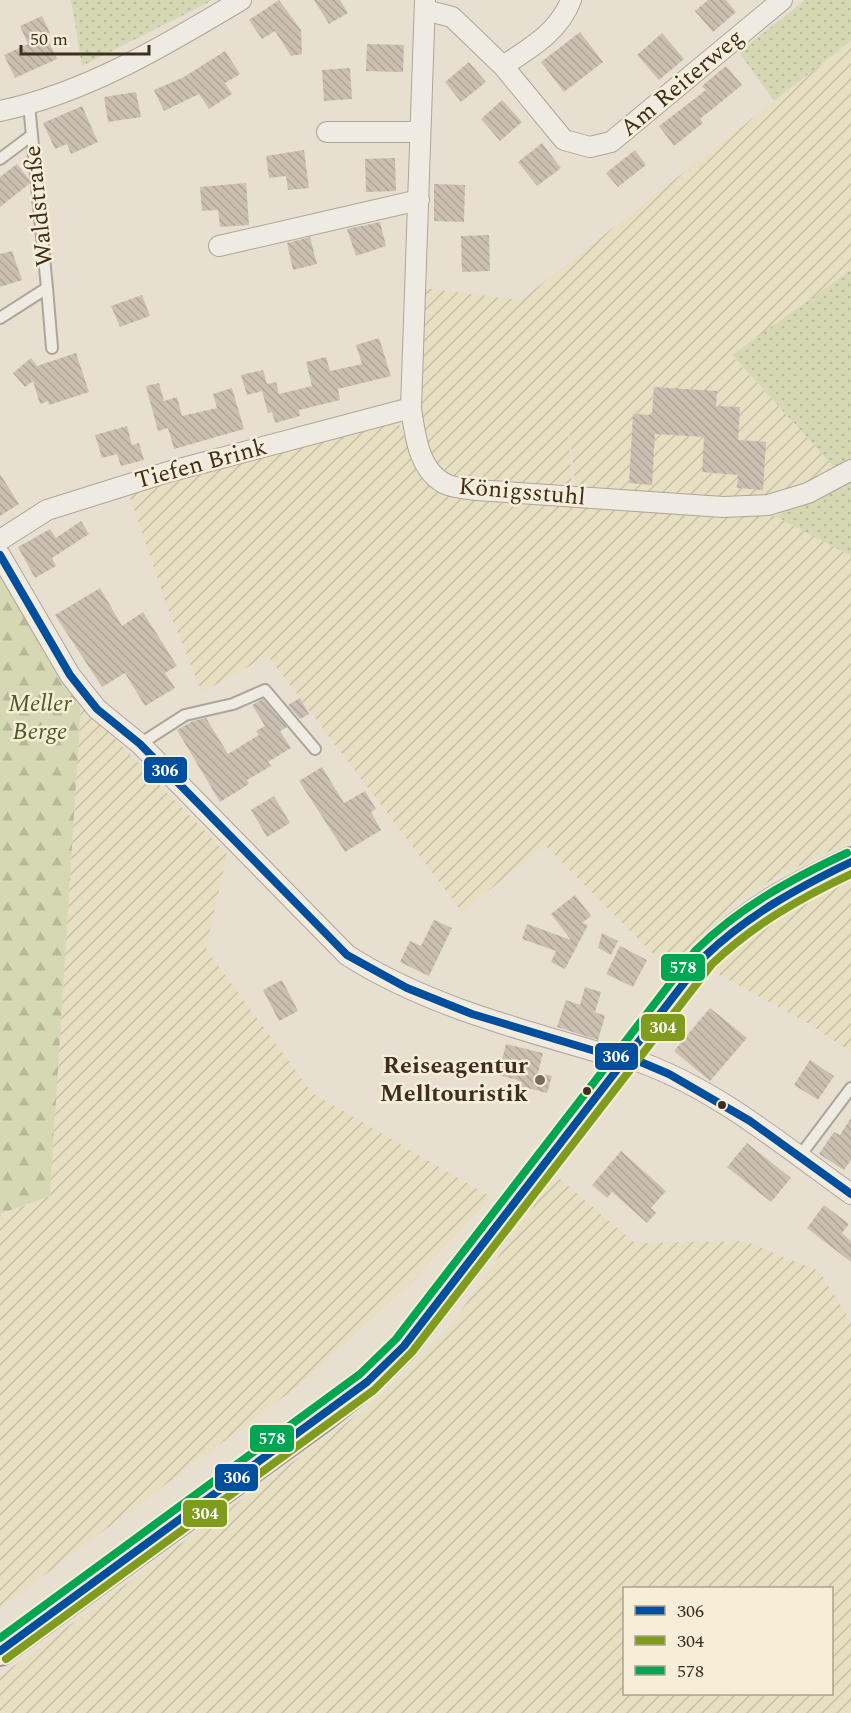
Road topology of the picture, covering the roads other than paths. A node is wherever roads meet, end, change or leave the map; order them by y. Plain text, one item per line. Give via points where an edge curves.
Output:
1 (241, 0) edge
2 (571, 0) edge
3 (782, 0) edge
4 (425, 5) edge
5 (503, 66) junction
6 (29, 105) junction
7 (0, 111) edge
8 (327, 132) dead end
9 (420, 132) junction
10 (32, 135) junction
11 (0, 159) edge
12 (419, 200) junction
13 (219, 246) dead end
14 (48, 288) junction
15 (0, 318) edge
16 (52, 348) dead end
17 (411, 408) junction
18 (851, 470) edge
19 (0, 540) edge
20 (0, 555) edge
21 (140, 744) junction
22 (315, 749) dead end
23 (851, 862) edge
24 (624, 1057) junction
25 (851, 1088) edge
26 (799, 1157) junction
27 (851, 1194) edge
28 (0, 1652) edge

1 - 6 street via 180,37 68,91
2 - 5 street via 566,13 541,41
3 - 5 street, Am Reiterweg via 611,142 590,147 564,140
4 - 5 street, Am Reiterweg via 452,17
4 - 9 street, Königsstuhl
6 - 7 street
6 - 10 lane, Waldstraße
8 - 9 street
9 - 12 street, Königsstuhl
10 - 11 lane
10 - 14 lane, Waldstraße
12 - 13 street
12 - 17 street, Königsstuhl
14 - 15 lane, Waldstraße
14 - 16 lane
17 - 18 street, Königsstuhl via 426,468 448,485 476,490 723,507 768,505 808,493
17 - 19 street, Tiefen Brink via 135,482 47,510
20 - 21 street via 70,675 98,709
21 - 22 lane via 185,715 233,704 265,690
21 - 24 street via 347,956 420,995
23 - 24 main road via 761,908 725,935
24 - 26 street via 723,1103
24 - 28 main road via 411,1337 368,1382
25 - 26 lane
26 - 27 street

